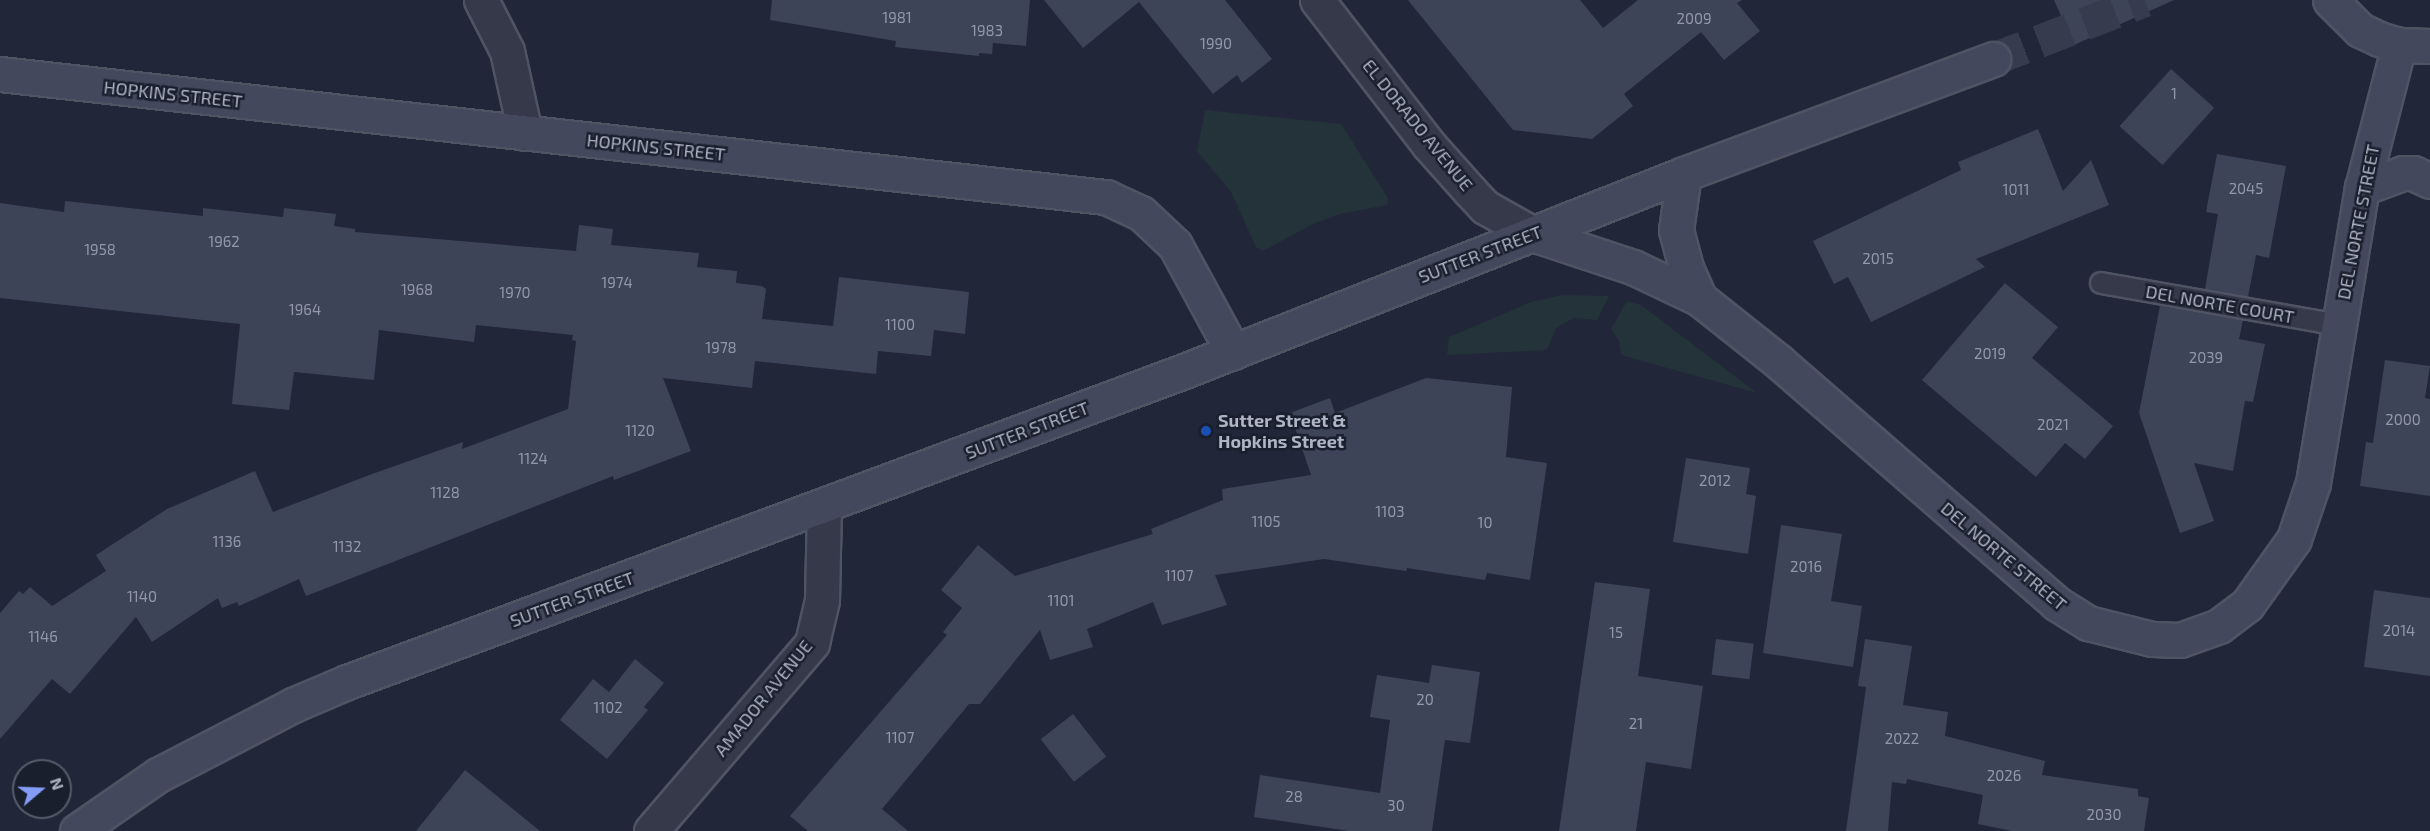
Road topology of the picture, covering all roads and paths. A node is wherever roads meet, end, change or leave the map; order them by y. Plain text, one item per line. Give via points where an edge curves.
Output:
1 (481, 0) edge
2 (1317, 0) edge
3 (2330, 0) edge
4 (2422, 46) edge
5 (1993, 59) tunnel mouth
6 (0, 74) edge
7 (525, 133) junction
8 (1684, 174) junction
9 (2430, 181) edge
10 (2362, 189) junction
11 (1533, 234) junction
12 (2101, 283) dead end
13 (1700, 299) junction
14 (2338, 325) junction
15 (1233, 352) junction
16 (824, 507) junction
17 (77, 831) edge
18 (651, 831) edge

1 - 7 street via 507,51
2 - 11 street, EL DORADO AVENUE via 1429,145 1470,191 1485,207
3 - 4 main road via 2360,30
4 - 10 main road, DEL NORTE STREET
5 - 8 main road, SUTTER STREET
6 - 7 main road, HOPKINS STREET
7 - 15 main road, HOPKINS STREET via 1106,197 1141,213 1175,245
8 - 11 main road, SUTTER STREET
8 - 13 main road via 1676,230 1686,268
9 - 10 main road via 2403,173
10 - 14 main road, DEL NORTE STREET
11 - 13 main road, DEL NORTE STREET via 1634,267
11 - 15 main road, SUTTER STREET
12 - 14 lane, DEL NORTE COURT
13 - 14 main road, DEL NORTE STREET via 1778,361 2056,603 2088,623 2152,639 2180,640 2219,626 2247,605 2294,538 2313,483
15 - 16 main road, SUTTER STREET
16 - 17 main road, SUTTER STREET via 293,705 158,775
16 - 18 street, AMADOR AVENUE via 822,600 812,643

